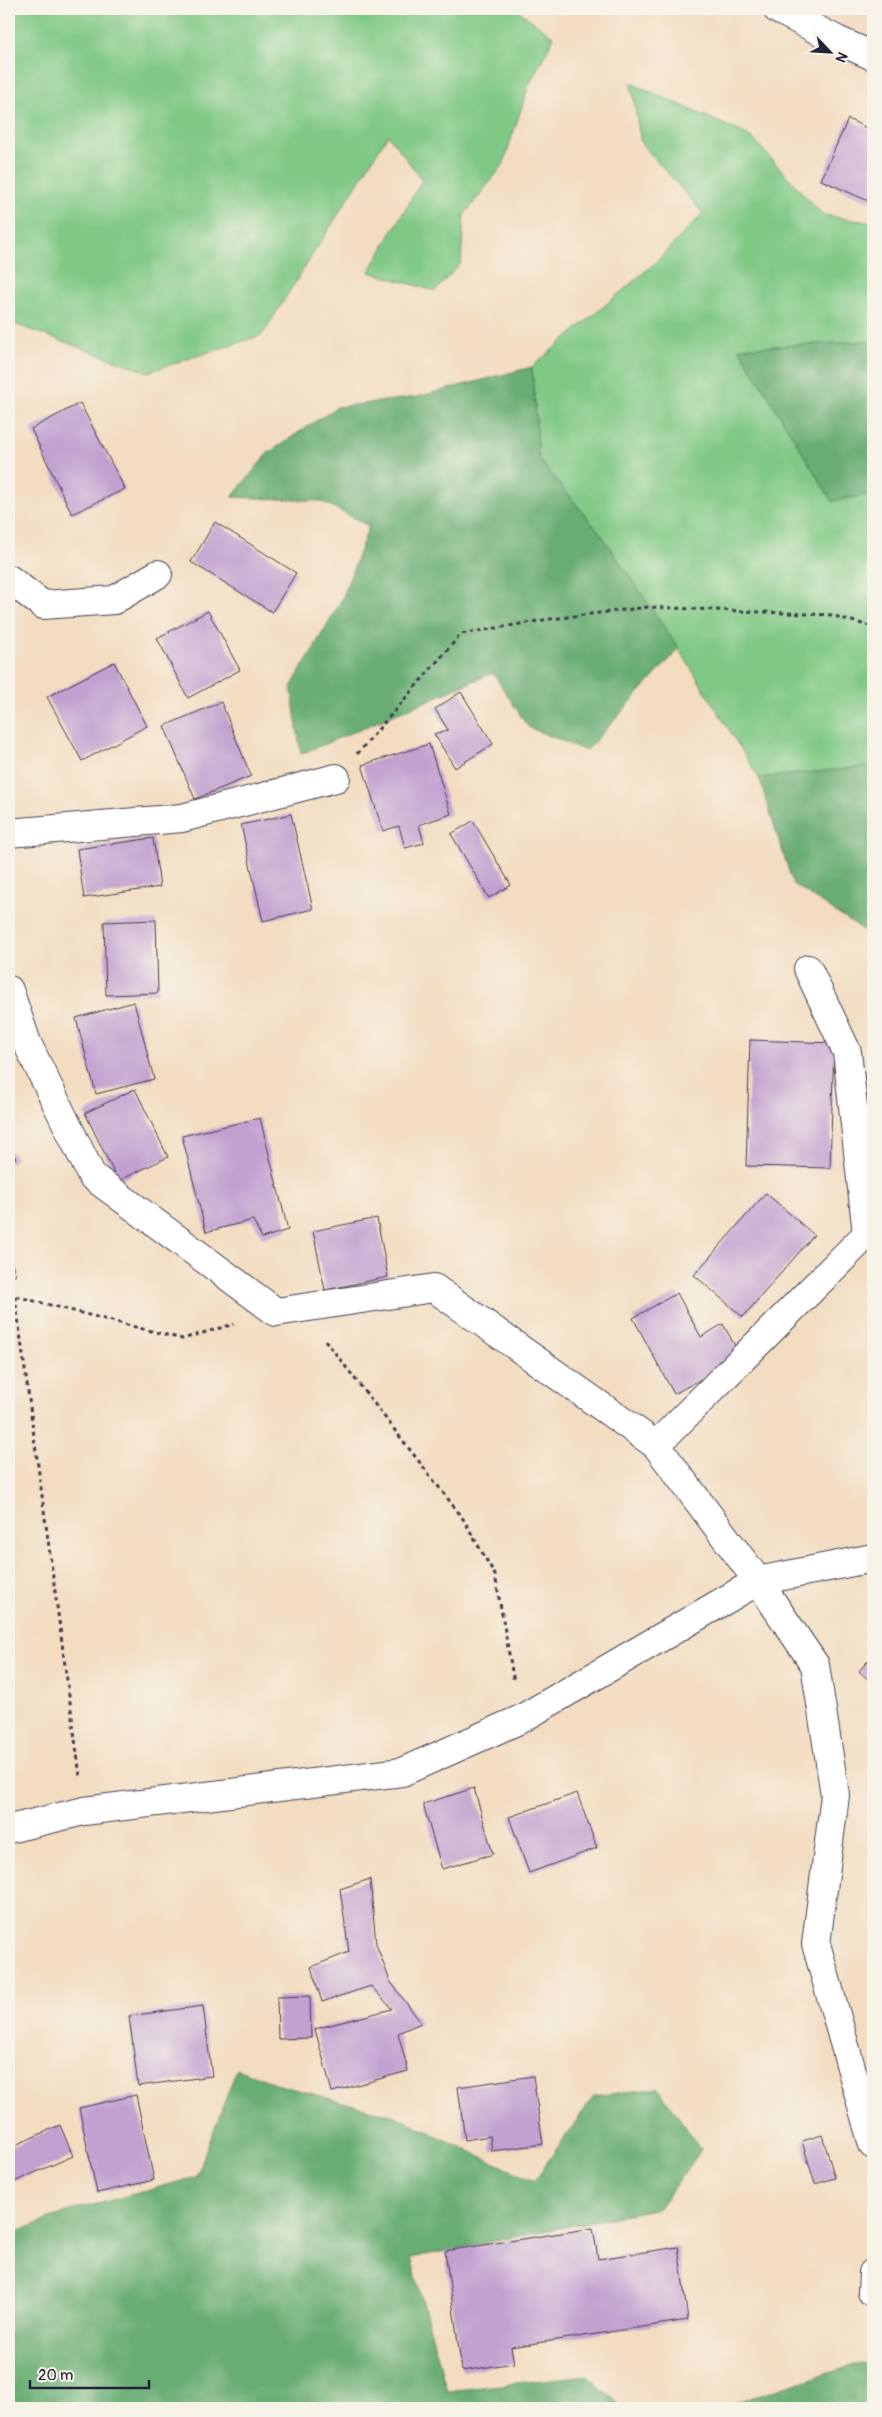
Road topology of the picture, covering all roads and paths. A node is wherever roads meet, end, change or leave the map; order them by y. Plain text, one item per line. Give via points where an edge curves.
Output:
1 (777, 9) edge
2 (873, 56) edge
3 (158, 574) dead end
4 (9, 579) edge
5 (873, 627) edge
6 (336, 778) joint
7 (9, 833) edge
8 (808, 969) dead end
9 (9, 990) edge
10 (15, 1296) junction
11 (9, 1298) edge
12 (276, 1312) junction
13 (324, 1338) dead end
14 (656, 1445) junction
15 (873, 1558) edge
16 (758, 1581) junction
17 (521, 1719) junction
18 (84, 1811) junction
19 (9, 1829) edge
20 (873, 2145) edge

1 - 2 street
3 - 4 street via 114,600 43,605
5 - 6 path via 831,615 649,607 460,634
6 - 7 street via 182,818
8 - 14 street via 847,1052 866,1234
9 - 12 street via 27,1043 92,1176
10 - 11 path
10 - 12 path via 182,1339
10 - 18 path
12 - 14 street via 434,1288
13 - 17 path via 462,1517 495,1575
14 - 16 street
15 - 16 street
16 - 17 street
16 - 20 street via 815,1665 835,1795 816,1944
17 - 18 street via 402,1772
18 - 19 street

